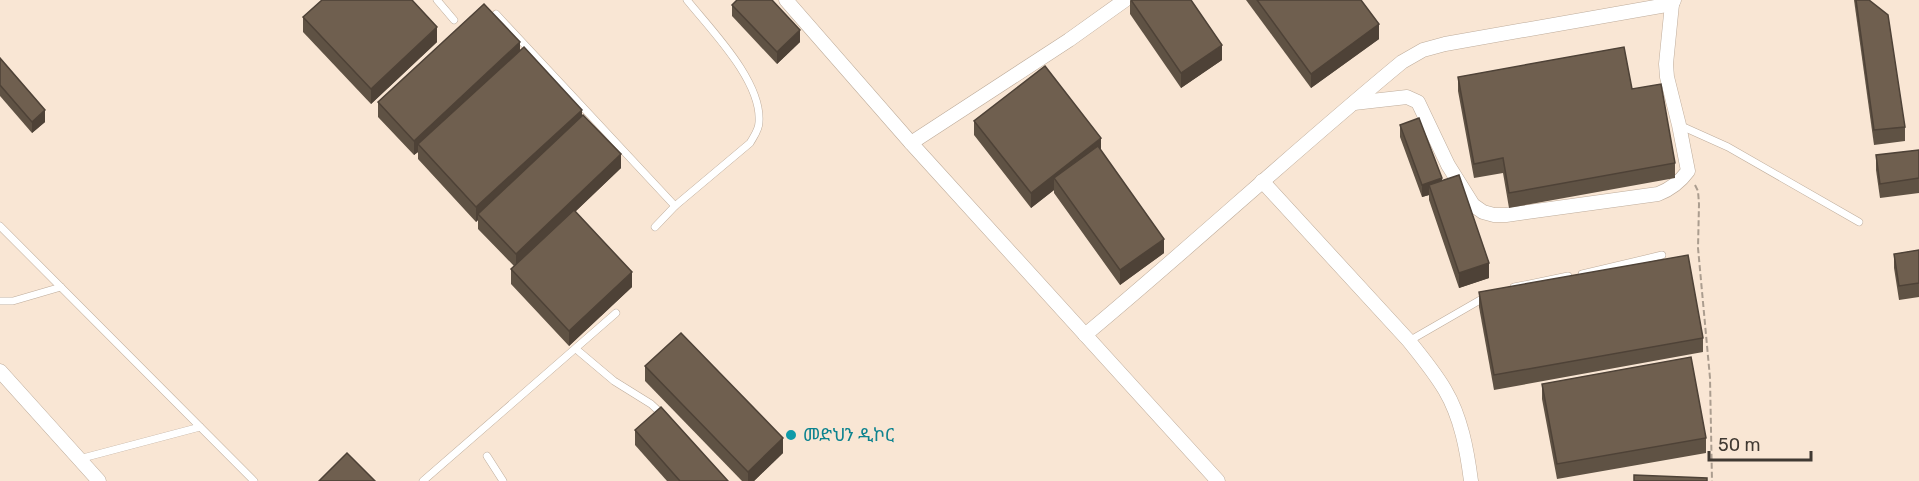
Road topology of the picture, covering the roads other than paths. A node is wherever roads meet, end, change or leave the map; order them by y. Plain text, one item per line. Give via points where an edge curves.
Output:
1 (437, 0) edge
2 (687, 0) edge
3 (786, 0) edge
4 (1125, 0) edge
5 (1673, 2) edge
6 (496, 14) edge
7 (454, 20) dead end
8 (1352, 103) junction
9 (1679, 125) junction
10 (910, 143) junction
11 (1262, 181) junction
12 (675, 206) junction
13 (1859, 222) dead end
14 (0, 226) edge
15 (655, 227) dead end
16 (1662, 255) dead end
17 (61, 286) junction
18 (1503, 290) edge
19 (1493, 294) edge
20 (0, 300) edge
21 (616, 313) dead end
22 (1085, 335) junction
23 (1408, 341) junction
24 (576, 349) junction
25 (0, 371) edge
26 (666, 419) edge
27 (200, 427) junction
28 (487, 456) dead end
29 (79, 459) junction
30 (99, 481) edge
31 (254, 481) edge
32 (423, 481) edge
33 (503, 481) edge
34 (1218, 481) edge
35 (1472, 481) edge

1 - 7 lane
2 - 12 lane via 737,62 749,83 759,121 750,142
3 - 10 street
4 - 10 street
5 - 8 street via 1423,50
5 - 9 street via 1666,64
6 - 12 lane
8 - 9 street via 1407,97 1418,102 1448,165 1473,205 1494,215 1658,194 1670,189 1688,171
8 - 11 street
9 - 13 lane via 1728,147
10 - 22 street
11 - 22 street
11 - 23 street
12 - 15 lane
14 - 17 lane
16 - 18 lane
17 - 20 lane via 13,301
17 - 27 lane
19 - 23 lane
21 - 24 lane
22 - 34 street
23 - 35 street via 1447,392 1461,428
24 - 26 lane
24 - 32 lane
25 - 29 street
27 - 29 lane
27 - 31 lane
28 - 33 lane
29 - 30 street

